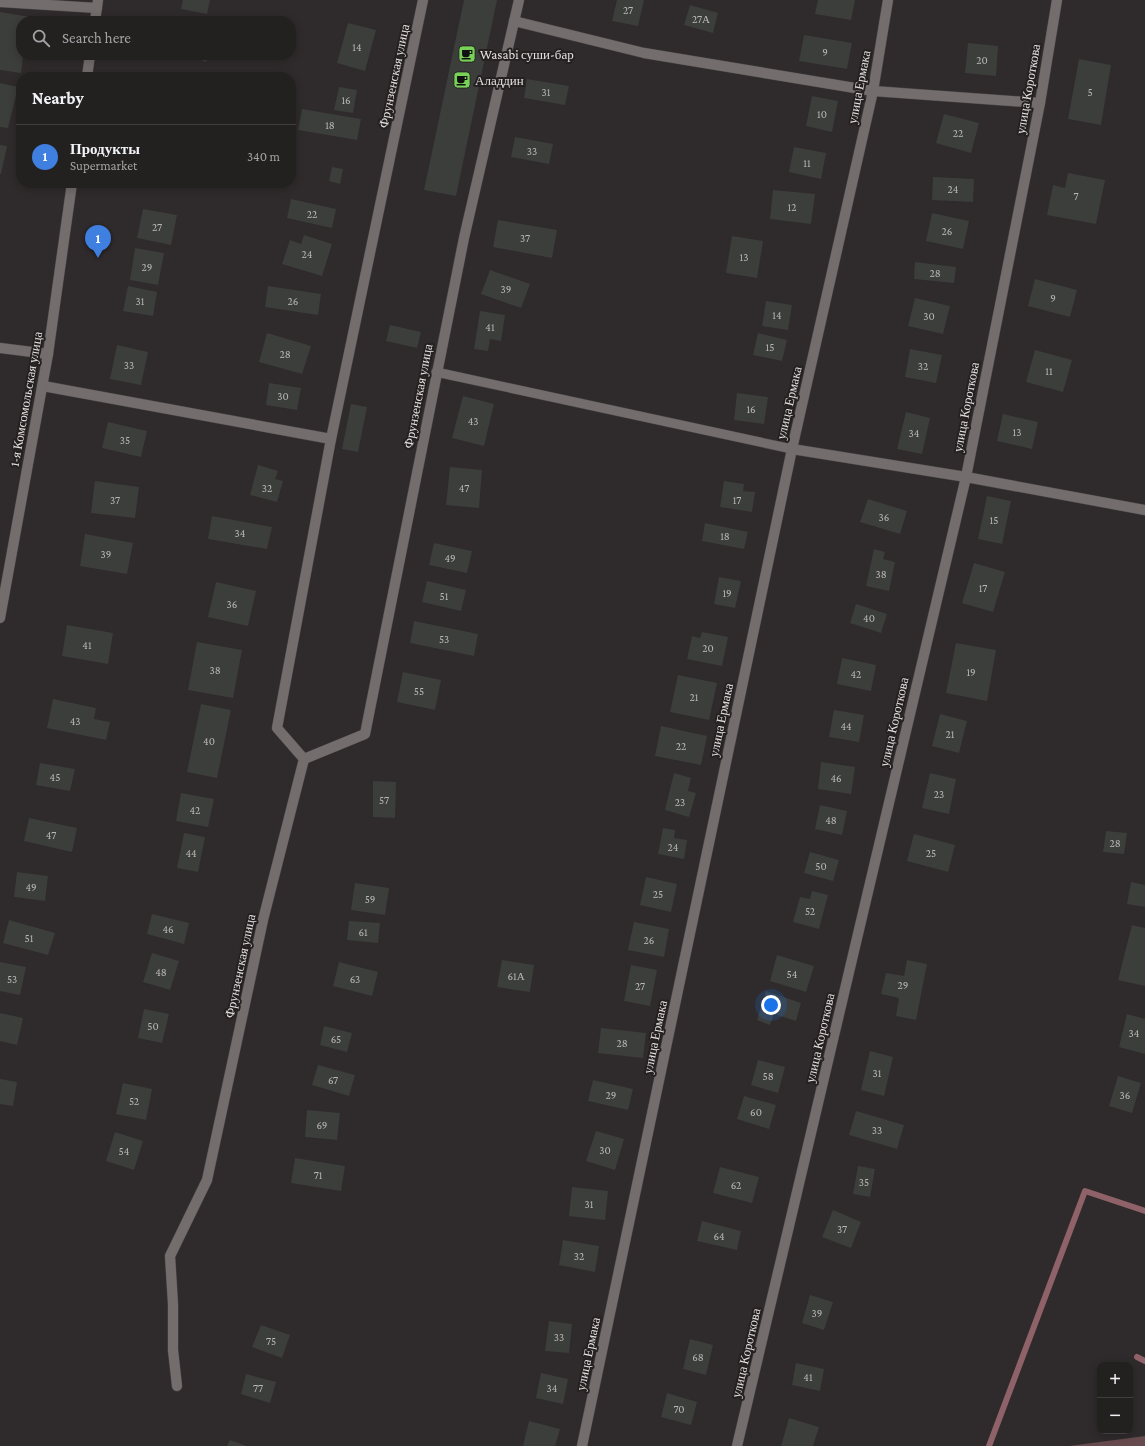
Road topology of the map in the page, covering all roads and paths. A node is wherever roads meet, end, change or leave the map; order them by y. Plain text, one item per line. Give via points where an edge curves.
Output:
1 (423, 0) edge
2 (519, 0) edge
3 (888, 0) edge
4 (1057, 0) edge
5 (0, 2) edge
6 (97, 4) edge
7 (96, 16) edge
8 (514, 21) junction
9 (89, 60) edge
10 (88, 72) edge
11 (873, 91) junction
12 (1040, 103) junction
13 (71, 188) edge
14 (0, 348) edge
15 (48, 354) junction
16 (436, 372) junction
17 (43, 386) junction
18 (331, 439) junction
19 (792, 448) junction
20 (966, 476) junction
21 (1145, 510) edge
22 (0, 618) edge
23 (304, 759) junction
24 (177, 1386) dead end
25 (582, 1446) edge
26 (737, 1446) edge

1 - 18 street, Фрунзенская улица
2 - 8 street, Фрунзенская улица
3 - 11 street, улица Ермака
4 - 12 street, улица Короткова
5 - 6 street
6 - 7 street
8 - 11 street via 644,53
8 - 16 street, Фрунзенская улица
9 - 10 street
11 - 12 street
11 - 19 street, улица Ермака
12 - 20 street, улица Короткова
13 - 15 street, 1-я Комсомольская улица
14 - 15 street
15 - 17 street, 1-я Комсомольская улица
16 - 19 lane
16 - 23 street, Фрунзенская улица via 365,734
17 - 18 street
17 - 22 street, 1-я Комсомольская улица
18 - 23 street, Фрунзенская улица via 276,728
19 - 20 street
19 - 25 street, улица Ермака
20 - 21 street
20 - 26 street, улица Короткова
23 - 24 street, Фрунзенская улица via 263,920 207,1180 170,1256

